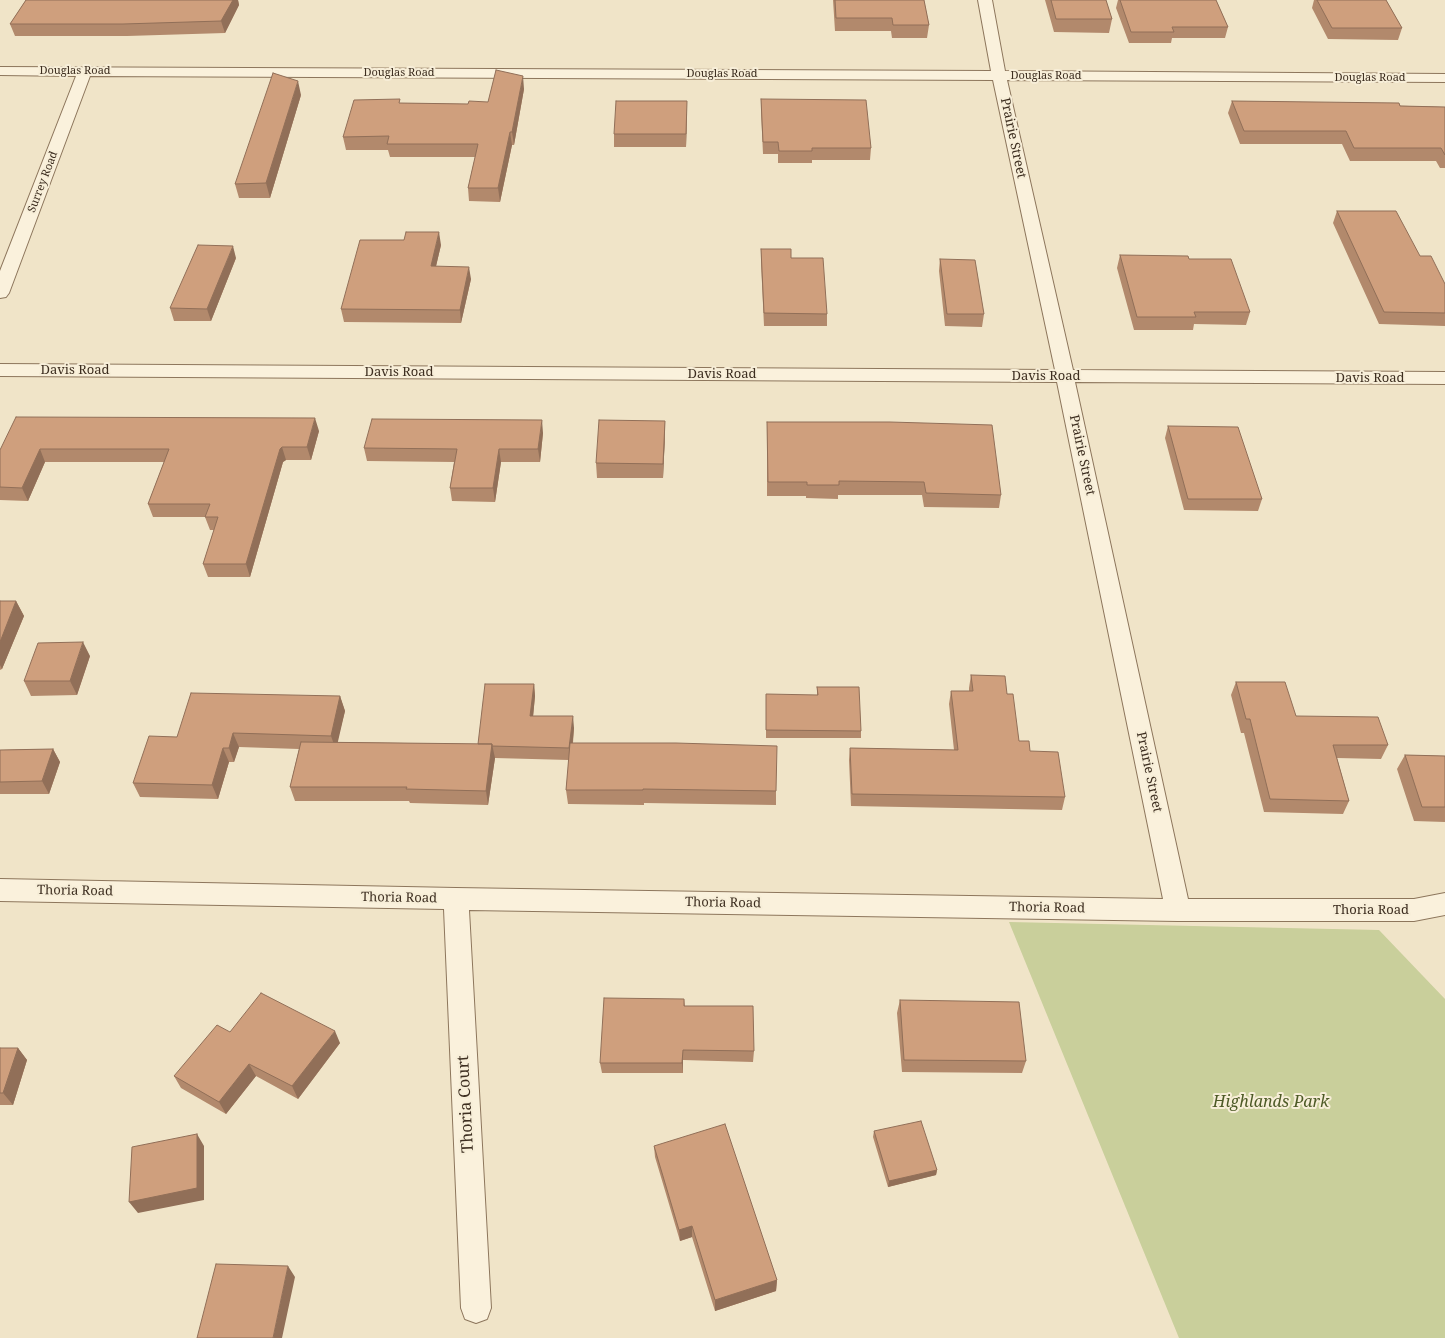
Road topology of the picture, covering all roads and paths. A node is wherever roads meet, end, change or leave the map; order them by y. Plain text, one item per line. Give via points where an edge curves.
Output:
1 (985, 0) edge
2 (0, 70) edge
3 (85, 71) junction
4 (1000, 76) junction
5 (1445, 78) edge
6 (0, 293) edge
7 (0, 370) edge
8 (1065, 376) junction
9 (1445, 378) edge
10 (0, 890) edge
11 (456, 899) junction
12 (1445, 904) edge
13 (1178, 910) junction
14 (476, 1308) dead end

1 - 4 street, Prairie Street
2 - 3 street, Douglas Road
3 - 4 street, Douglas Road
3 - 6 street, Surrey Road
4 - 5 street, Douglas Road
4 - 8 street, Prairie Street
7 - 8 street, Davis Road
8 - 9 street, Davis Road
8 - 13 street, Prairie Street
10 - 11 street, Thoria Road
11 - 13 street, Thoria Road
11 - 14 street, Thoria Court
12 - 13 street, Thoria Road via 1414,910

